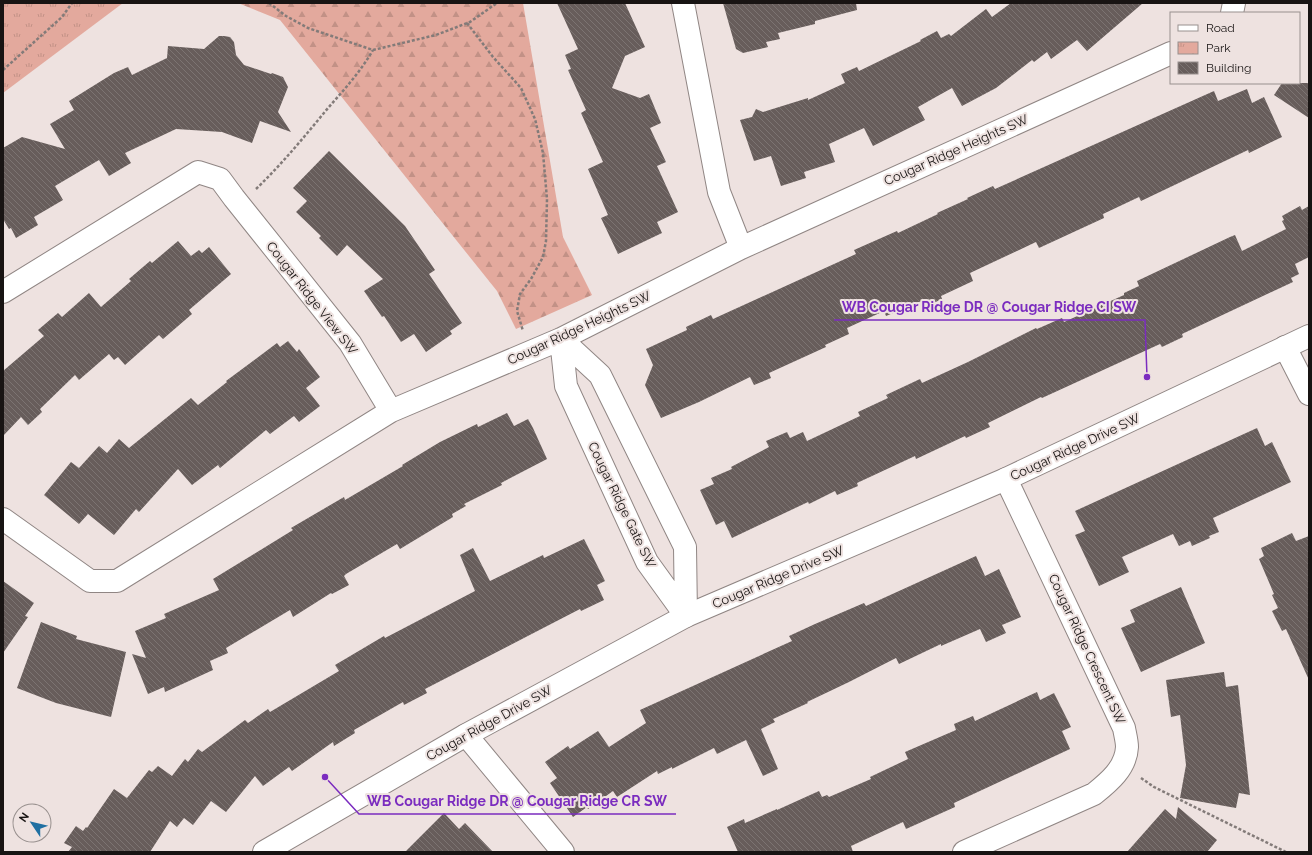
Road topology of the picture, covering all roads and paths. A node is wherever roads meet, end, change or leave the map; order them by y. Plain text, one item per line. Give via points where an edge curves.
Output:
1 (72, 3) edge
2 (269, 3) edge
3 (497, 3) edge
4 (684, 3) edge
5 (467, 23) junction
6 (373, 50) junction
7 (1170, 53) edge
8 (3, 70) edge
9 (234, 198) junction
10 (741, 248) junction
11 (3, 292) edge
12 (1309, 336) edge
13 (562, 339) junction
14 (1285, 347) junction
15 (532, 352) junction
16 (1309, 394) edge
17 (391, 411) junction
18 (1006, 479) junction
19 (3, 519) edge
20 (686, 616) junction
21 (466, 735) junction
22 (1123, 764) junction
23 (264, 852) edge
24 (563, 852) edge
25 (964, 852) edge
26 (1286, 852) edge

1 - 8 path via 62,18
2 - 6 path via 308,28
3 - 5 path
4 - 10 street via 719,192
5 - 6 path via 436,35
5 - 15 path via 521,88 535,119 543,153 547,199 546,241 542,257 520,294 517,311
6 - 9 path via 337,98 254,192
7 - 10 street, Cougar Ridge Heights SW
9 - 11 street, Cougar Ridge View SW via 220,179 198,172
9 - 17 street, Cougar Ridge View SW via 350,343
10 - 13 street, Cougar Ridge Heights SW
12 - 14 street, Cougar Ridge Drive SW
13 - 15 street, Cougar Ridge Heights SW
13 - 20 street, Cougar Ridge Gate SW via 566,386 647,562
13 - 20 street via 600,375 685,547
14 - 16 street
14 - 18 street, Cougar Ridge Drive SW
15 - 17 street, Cougar Ridge Heights SW
17 - 19 street via 117,581 90,581
18 - 20 street, Cougar Ridge Drive SW
18 - 22 street, Cougar Ridge Crescent SW via 1124,728 1127,746
20 - 21 street, Cougar Ridge Drive SW
21 - 23 street, Cougar Ridge Drive SW
21 - 24 street
22 - 25 street, Cougar Ridge Crescent SW via 1109,782 1094,794
22 - 26 path via 1154,787

